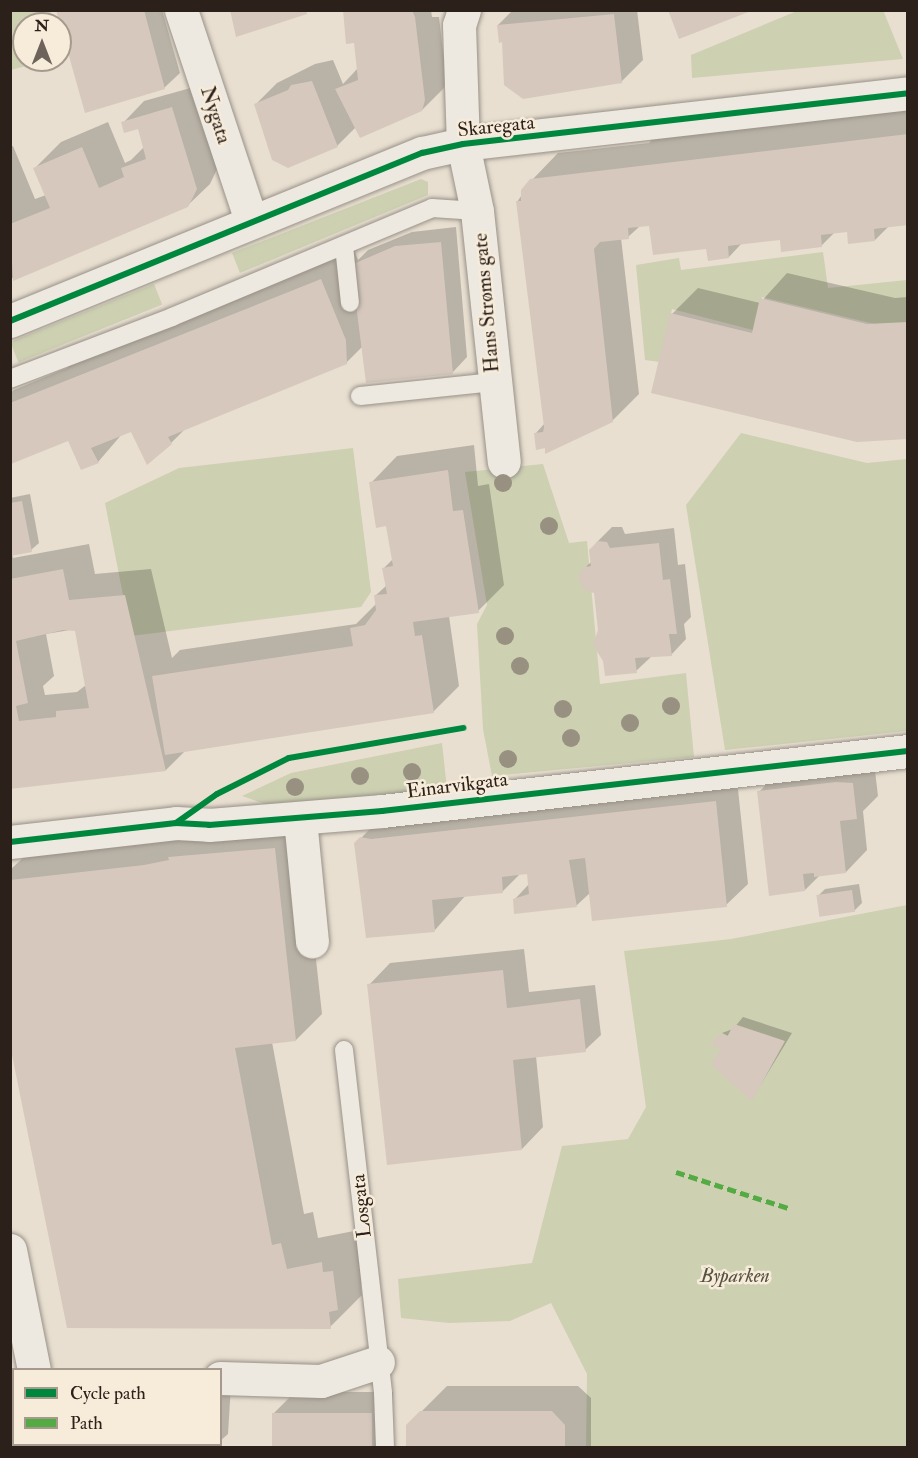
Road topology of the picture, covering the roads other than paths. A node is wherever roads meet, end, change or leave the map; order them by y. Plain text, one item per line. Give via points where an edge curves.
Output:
1 (182, 10) edge
2 (464, 10) edge
3 (908, 93) edge
4 (463, 144) junction
5 (477, 211) junction
6 (251, 220) junction
7 (344, 246) junction
8 (350, 303) dead end
9 (10, 321) edge
10 (10, 379) edge
11 (494, 382) junction
12 (360, 396) dead end
13 (504, 462) dead end
14 (908, 751) edge
15 (300, 819) junction
16 (10, 842) edge
17 (312, 941) dead end
18 (344, 1050) dead end
19 (10, 1250) edge
20 (378, 1362) junction
21 (34, 1368) edge
22 (222, 1378) edge
23 (385, 1448) edge

1 - 6 street, Nygata
2 - 4 street, Hans Strøms gate via 459,25
3 - 4 street, Skaregata
4 - 5 street, Hans Strøms gate
4 - 6 street, Skaregata via 422,153
5 - 7 lane via 432,208
5 - 11 street, Hans Strøms gate
6 - 9 street, Skaregata
7 - 8 lane
7 - 10 lane
11 - 12 lane
11 - 13 street, Hans Strøms gate
14 - 15 street, Einarvikgata
15 - 16 street, Einarvikgata via 209,825 176,823
15 - 17 street
18 - 20 lane, Losgata
19 - 21 street
20 - 22 street via 321,1381
20 - 23 lane, Losgata

